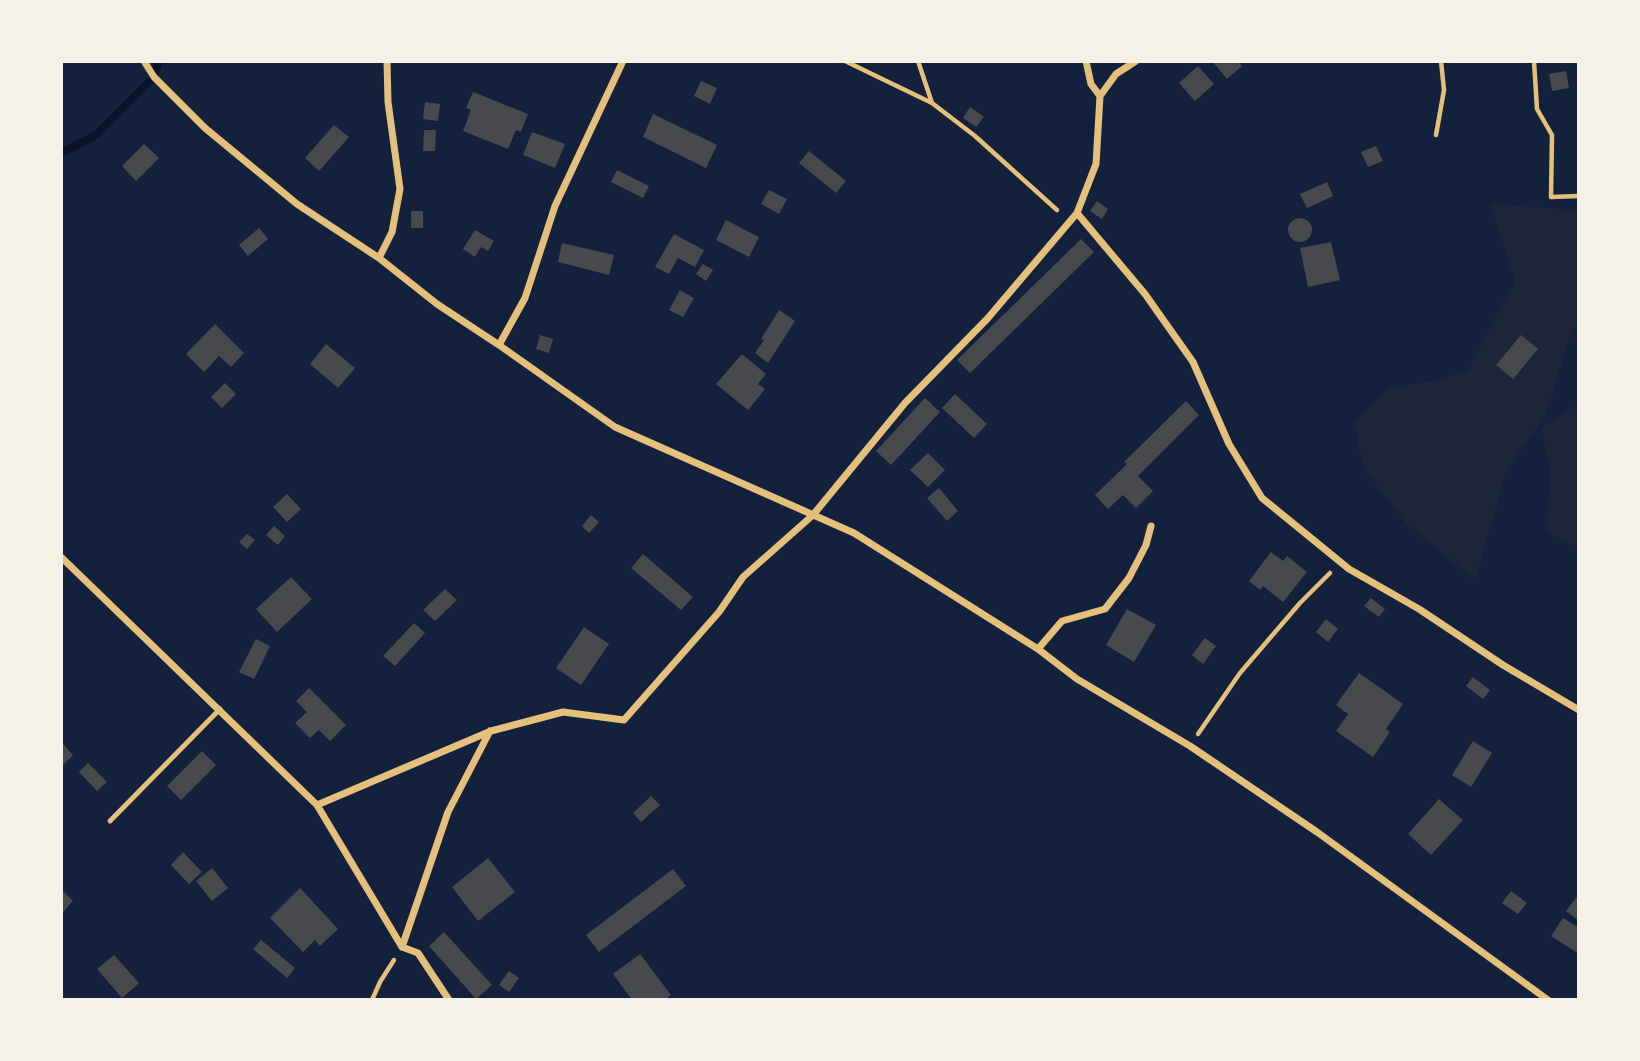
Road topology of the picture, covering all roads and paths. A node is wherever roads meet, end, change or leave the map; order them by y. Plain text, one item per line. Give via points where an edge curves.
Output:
1 (144, 61) edge
2 (387, 61) edge
3 (624, 61) edge
4 (845, 61) edge
5 (918, 61) edge
6 (1086, 61) edge
7 (1136, 61) edge
8 (1441, 61) edge
9 (1534, 61) edge
10 (1100, 96) junction
11 (932, 103) junction
12 (1436, 135) dead end
13 (1579, 196) edge
14 (1077, 213) junction
15 (379, 258) junction
16 (499, 345) junction
17 (813, 515) junction
18 (1151, 526) dead end
19 (61, 557) edge
20 (1340, 563) junction
21 (1038, 649) junction
22 (220, 709) junction
23 (1579, 710) edge
24 (491, 731) junction
25 (1190, 746) junction
26 (317, 805) junction
27 (110, 821) dead end
28 (402, 947) junction
29 (1536, 992) junction
30 (372, 1000) edge
31 (449, 1000) edge
32 (1530, 1000) edge
33 (1548, 1000) edge

1 - 15 street via 205,128 297,204
2 - 15 street via 400,189 392,232
3 - 16 street via 555,206 525,298
4 - 11 path
5 - 11 path
6 - 10 street via 1091,84
7 - 10 street via 1116,75
8 - 12 path via 1444,90
9 - 13 path via 1537,109 1552,135 1551,197
10 - 14 street via 1096,164
11 - 14 path via 1058,212
14 - 17 street via 988,318 905,403
14 - 20 street via 1145,294 1193,362 1228,444 1262,498
15 - 16 street via 436,304
16 - 17 street via 615,427
17 - 21 street via 854,533
17 - 24 street via 743,577 719,612 624,720 563,712
18 - 21 street via 1129,578 1105,609 1062,621
19 - 22 street
20 - 23 street
20 - 25 path via 1240,673
21 - 25 street via 1077,679
22 - 26 street
22 - 27 lane
24 - 26 street
24 - 28 street via 448,812
25 - 29 street via 1317,832
26 - 28 street
28 - 30 path
28 - 31 street via 418,953
29 - 32 street
29 - 33 street

